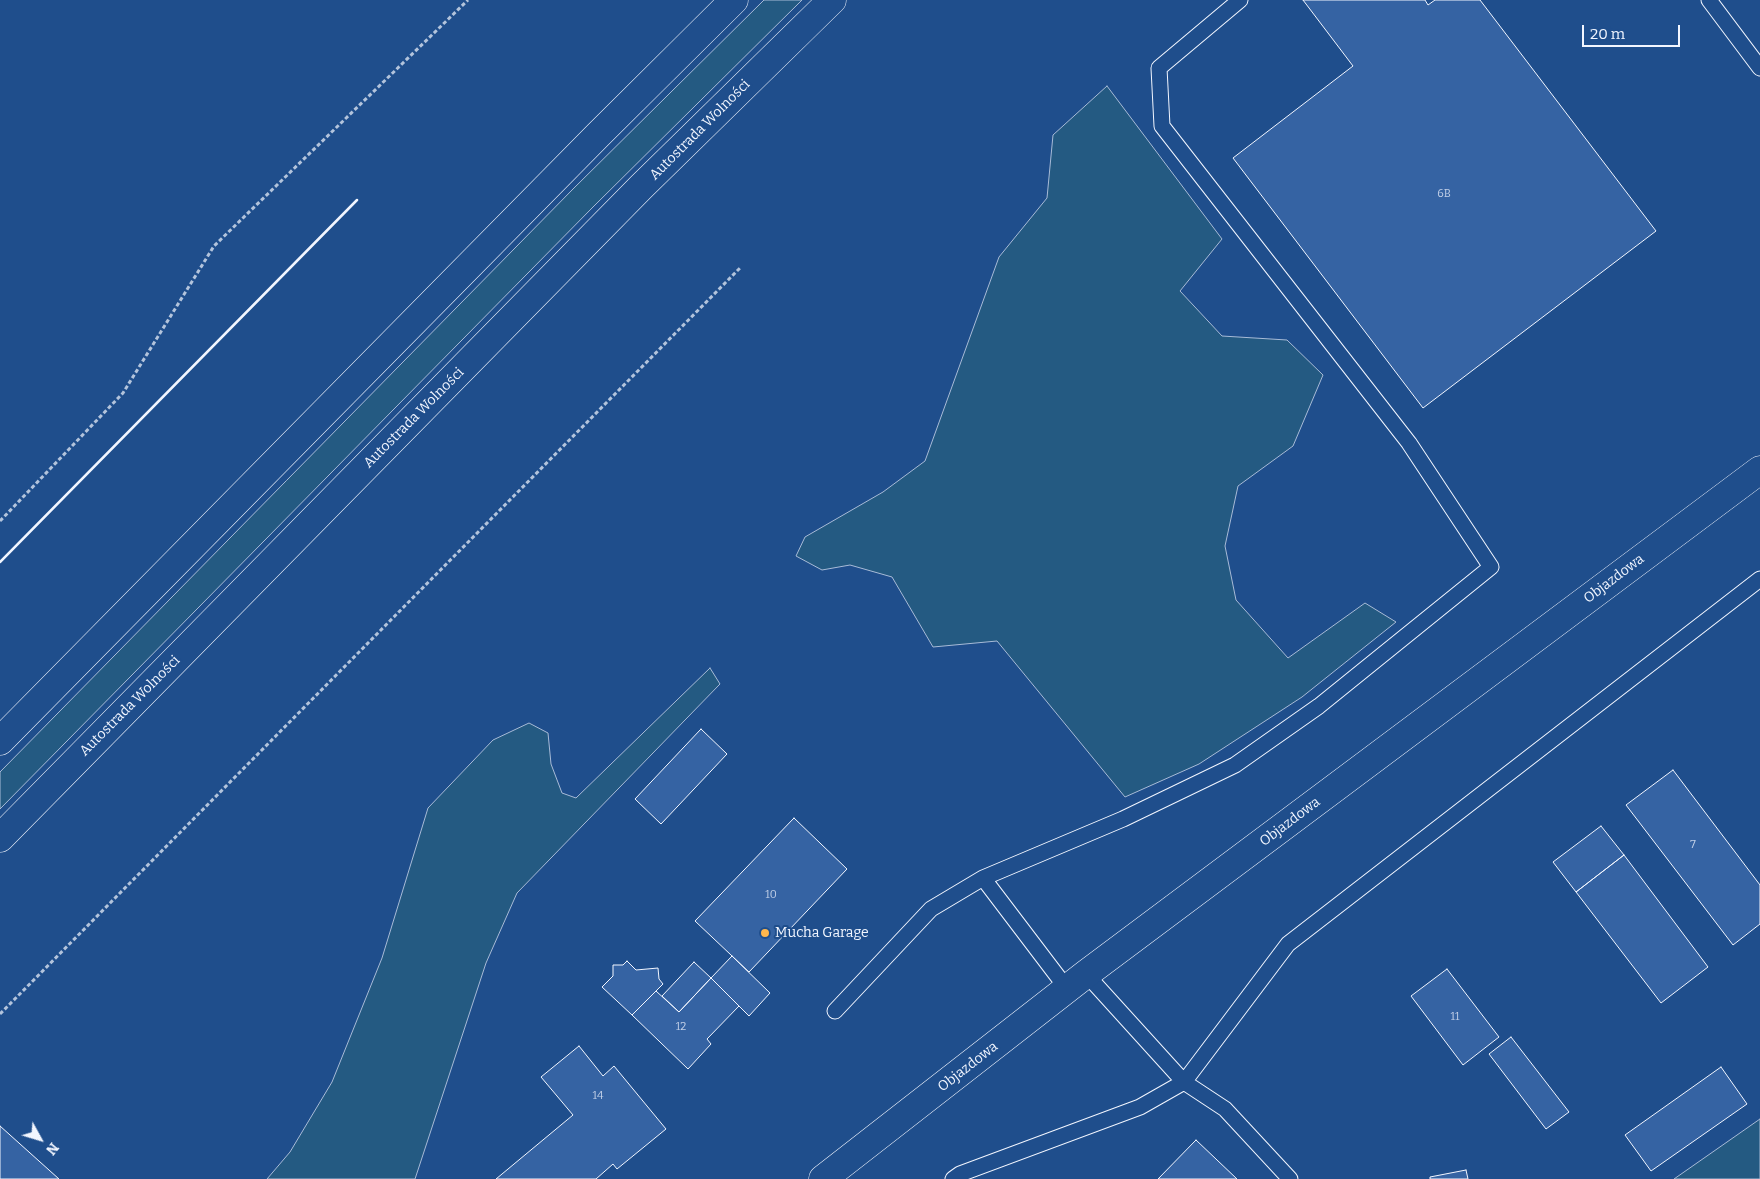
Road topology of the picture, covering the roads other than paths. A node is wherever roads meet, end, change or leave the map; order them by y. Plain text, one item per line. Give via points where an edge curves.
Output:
1 (734, 0) edge
2 (832, 0) edge
3 (1240, 0) edge
4 (1709, 0) edge
5 (1760, 68) edge
6 (1760, 470) edge
7 (1760, 579) edge
8 (0, 741) edge
9 (0, 838) edge
10 (983, 878) junction
11 (1077, 982) junction
12 (835, 1010) dead end
13 (1184, 1082) junction
14 (823, 1179) edge
15 (953, 1179) edge
16 (1290, 1179) edge

1 - 8 main road
2 - 9 main road, Autostrada Wolności via 641,187
3 - 10 lane via 1159,68 1162,126 1409,443 1491,567 1319,706 1235,764 1123,819
4 - 5 lane
6 - 11 main road, Objazdowa
7 - 13 lane via 1288,944
10 - 11 lane
10 - 12 lane via 931,909
11 - 13 lane
11 - 14 main road, Objazdowa
13 - 15 lane via 1140,1107
13 - 16 lane via 1225,1109

